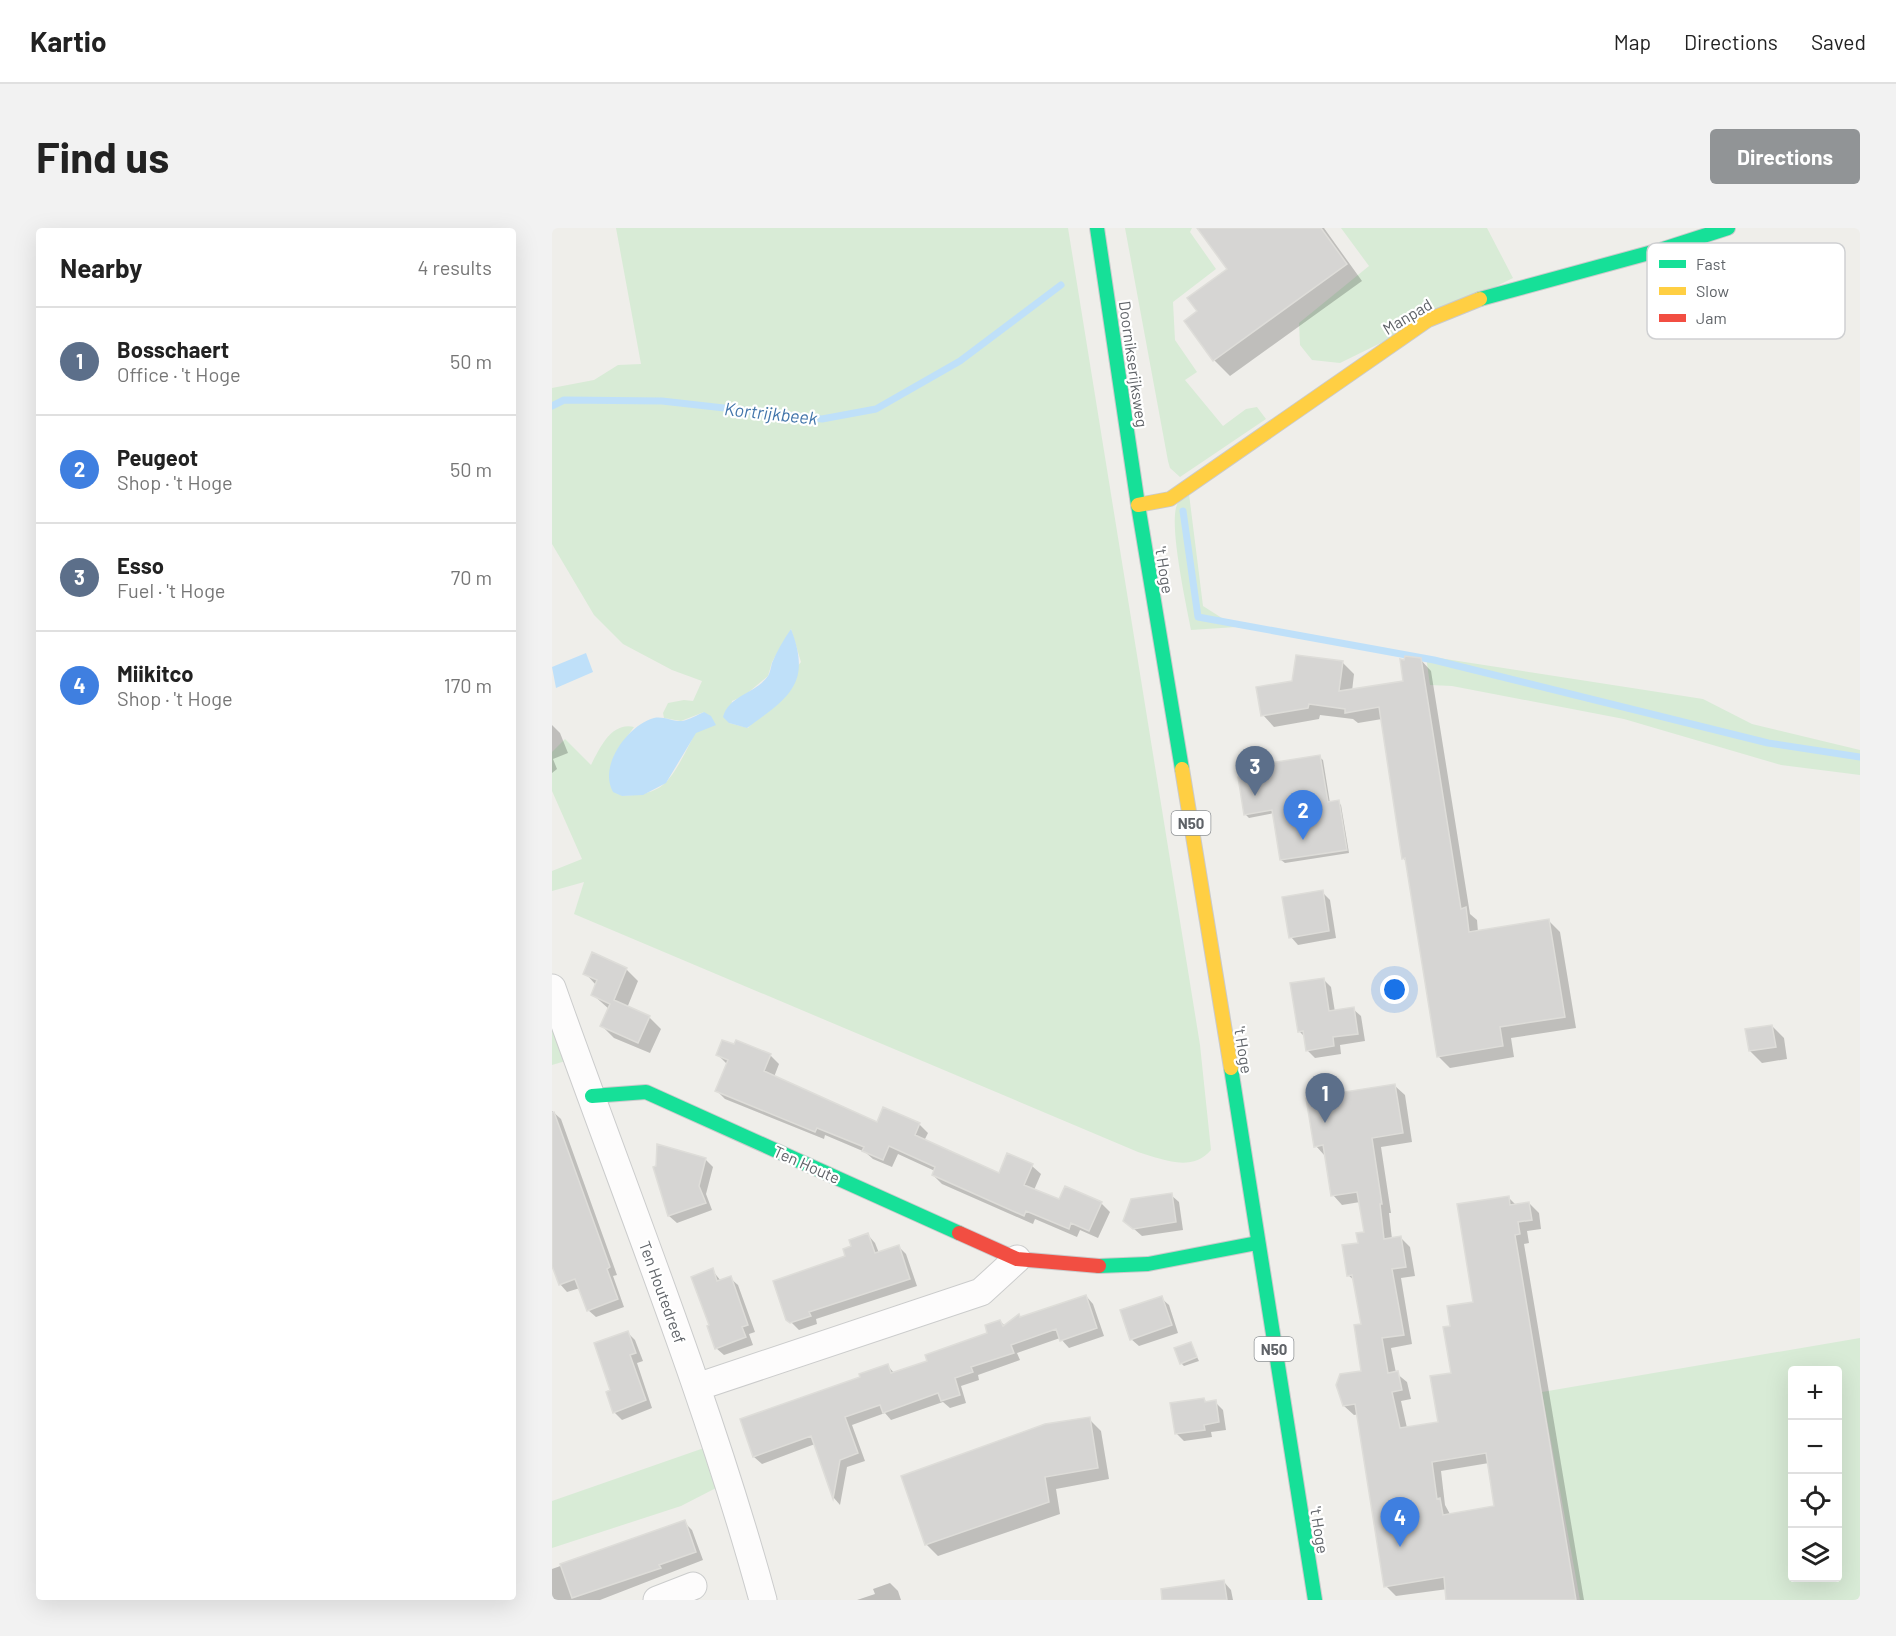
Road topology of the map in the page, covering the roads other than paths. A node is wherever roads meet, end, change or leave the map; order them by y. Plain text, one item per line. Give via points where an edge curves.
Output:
1 (1096, 228) edge
2 (1728, 228) edge
3 (1682, 243) edge
4 (1647, 253) edge
5 (1138, 506) junction
6 (552, 988) edge
7 (592, 1096) junction
8 (1257, 1244) junction
9 (1017, 1259) junction
10 (697, 1387) junction
11 (693, 1586) dead end
12 (657, 1600) edge
13 (763, 1600) edge
14 (1315, 1600) edge

1 - 5 main road, Doornikserijksweg / N50
2 - 3 main road, Manpad
4 - 5 main road, Manpad via 1488,296 1428,320 1170,499
5 - 8 main road, 't Hoge / N50
6 - 7 street, Ten Houtedreef
7 - 9 main road, Ten Houte via 646,1092
7 - 10 street, Ten Houtedreef
8 - 9 main road, Ten Houte via 1148,1264 1091,1266
8 - 14 main road, 't Hoge / N50
9 - 10 street via 981,1292
10 - 13 street, Ten Houtedreef via 723,1460
11 - 12 street

